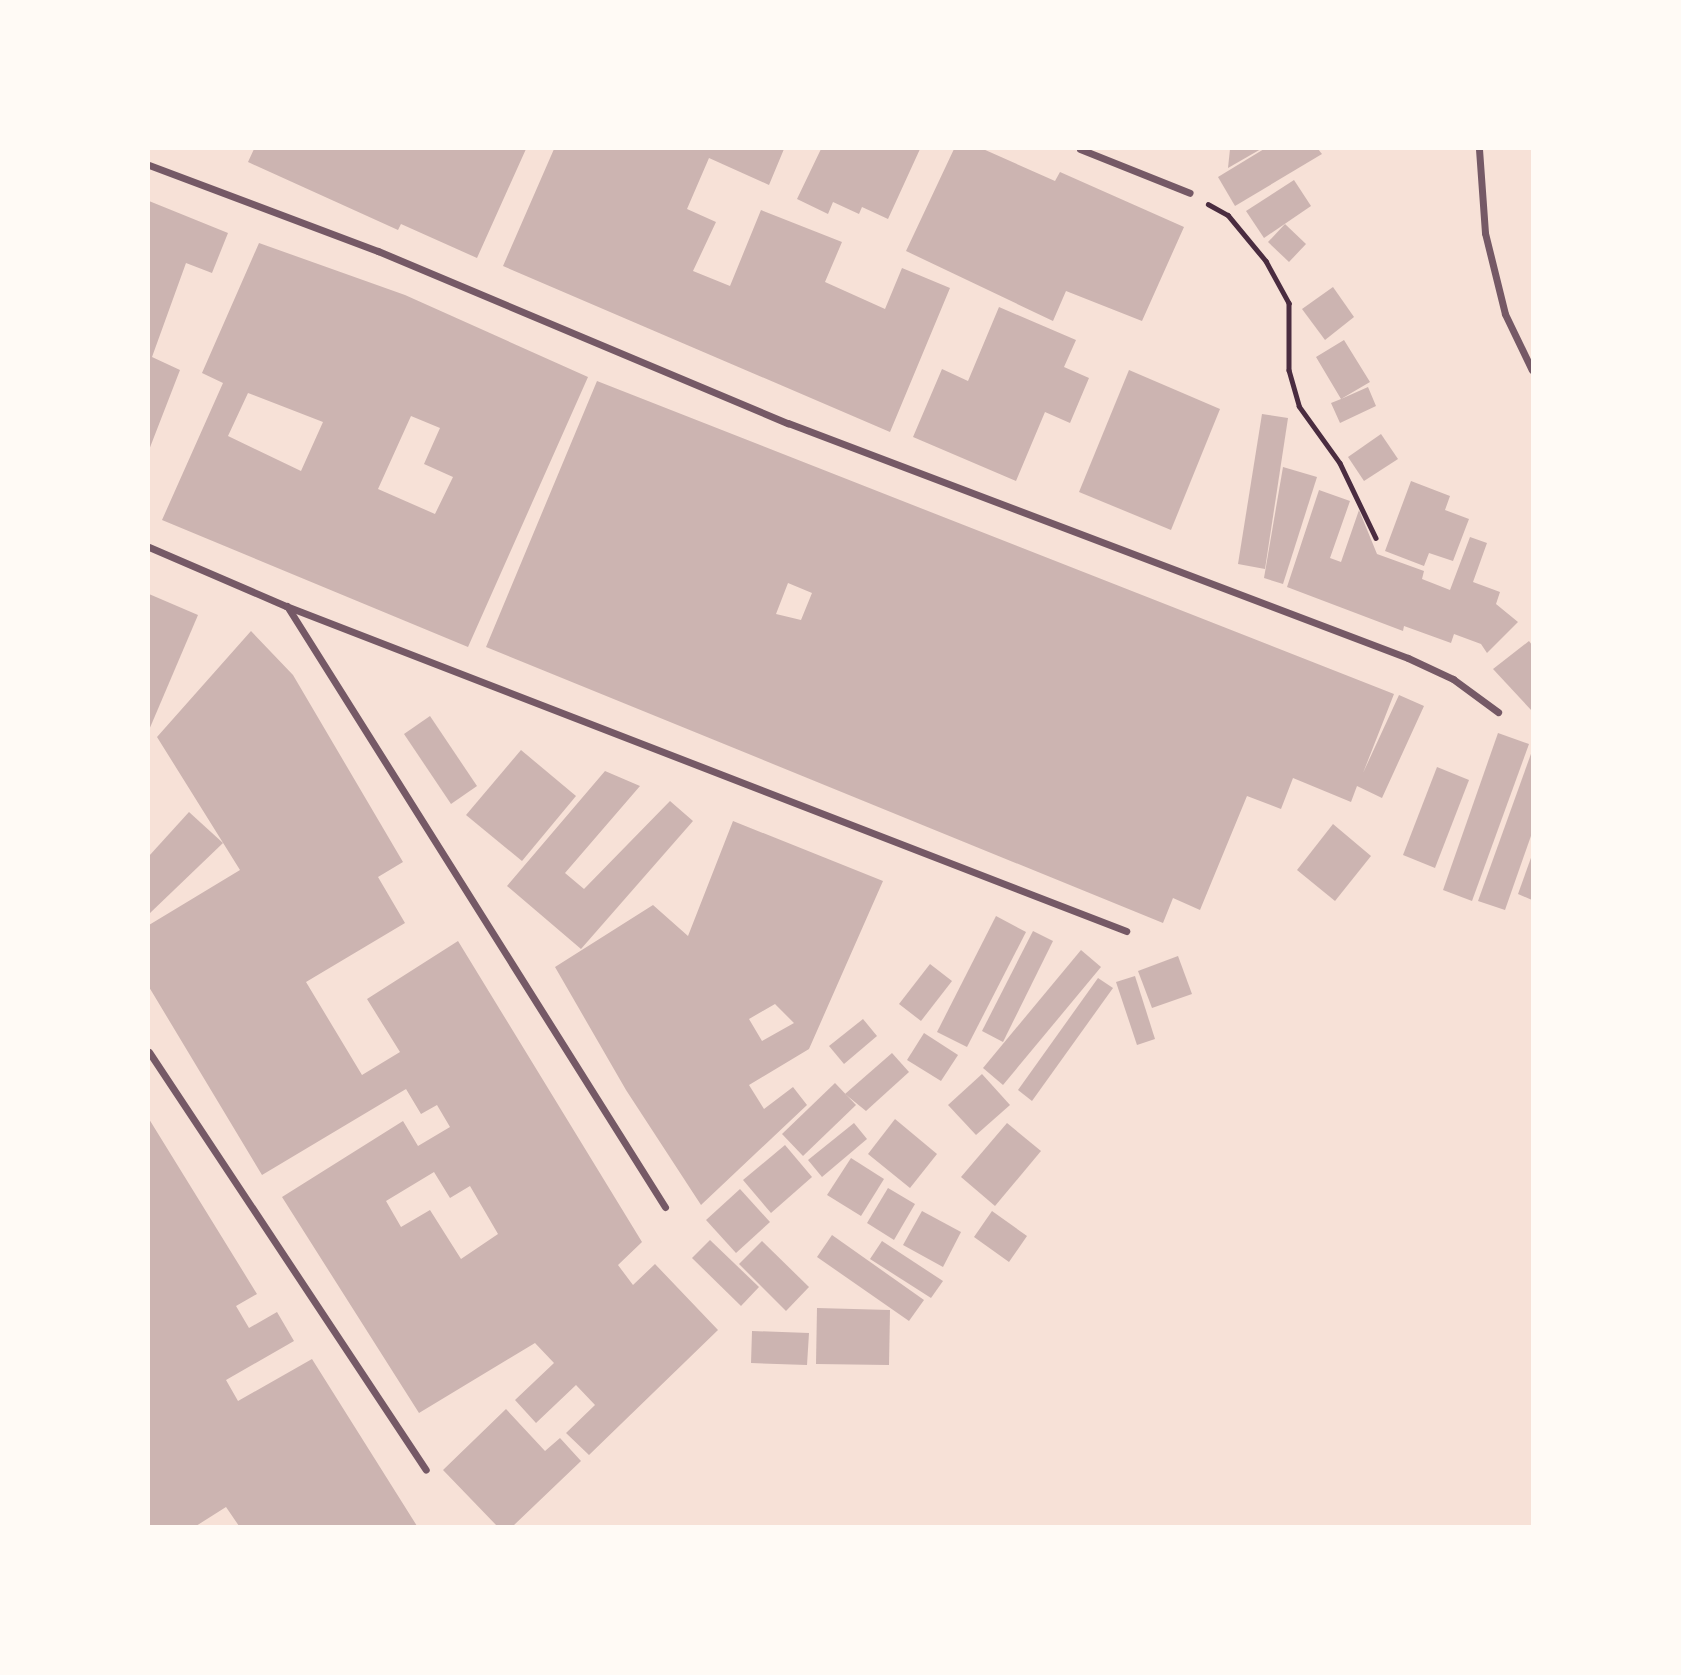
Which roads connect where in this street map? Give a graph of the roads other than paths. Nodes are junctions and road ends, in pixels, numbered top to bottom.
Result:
1 (1080, 149) edge
2 (1479, 149) edge
3 (149, 165) edge
4 (1190, 193) road end
5 (1532, 370) edge
6 (149, 547) edge
7 (286, 606) junction
8 (1498, 712) dead end
9 (1126, 931) dead end
10 (149, 1052) edge
11 (665, 1207) dead end
12 (426, 1470) dead end

1 - 4 street
2 - 5 street
3 - 8 street
6 - 7 street
7 - 9 street
7 - 11 street
10 - 12 street

